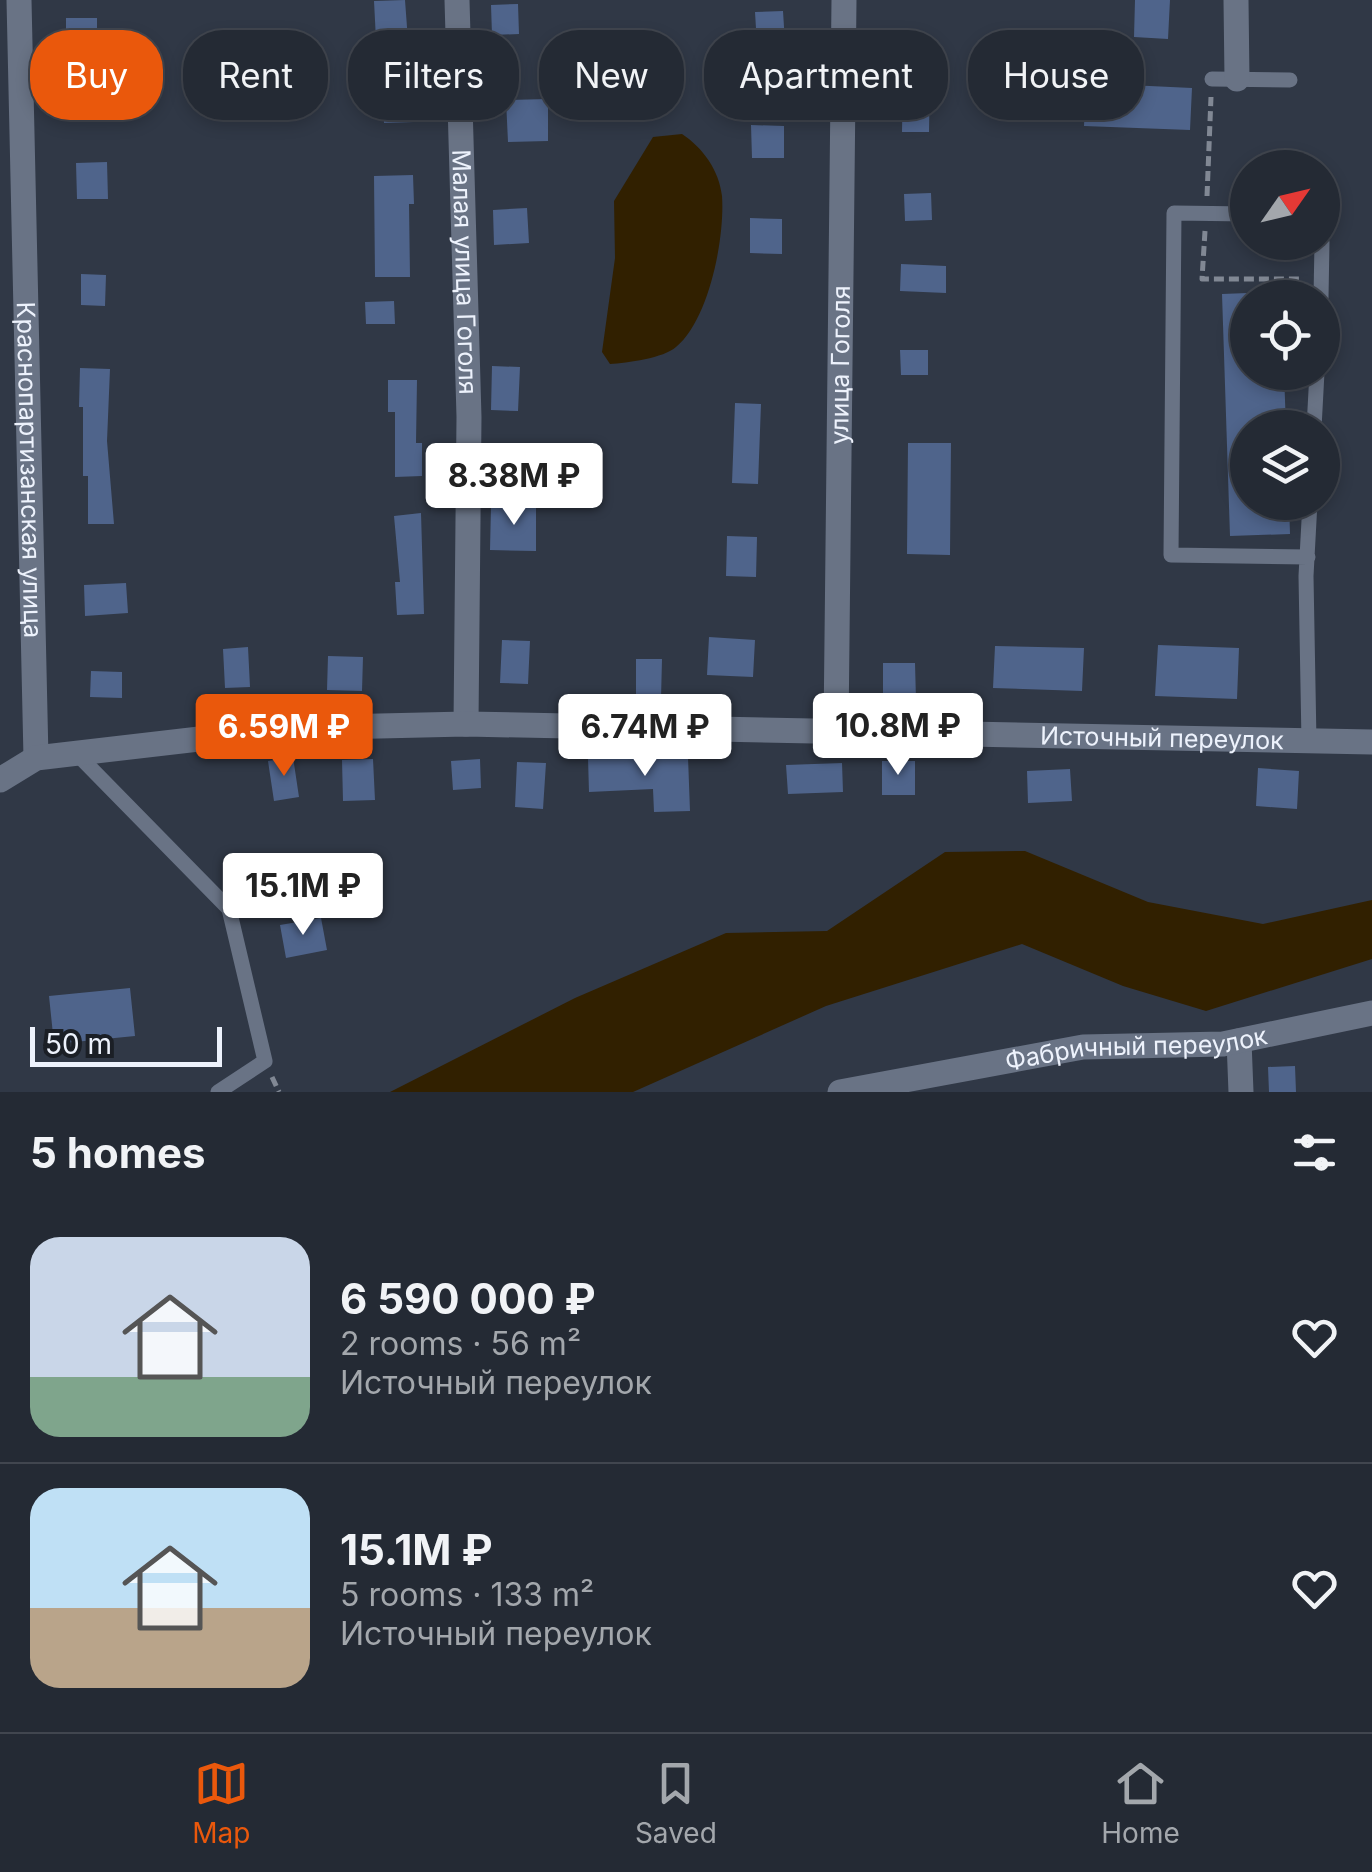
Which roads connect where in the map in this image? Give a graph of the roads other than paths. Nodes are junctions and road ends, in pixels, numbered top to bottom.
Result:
1 (18, 0) edge
2 (456, 0) edge
3 (844, 0) edge
4 (1236, 0) edge
5 (1225, 79) joint
6 (1290, 80) dead end
7 (1230, 214) edge
8 (1309, 520) edge
9 (1308, 557) junction
10 (466, 724) junction
11 (836, 730) junction
12 (1309, 742) junction
13 (1372, 742) edge
14 (75, 752) junction
15 (36, 758) junction
16 (0, 780) edge
17 (1372, 1013) edge
18 (1239, 1041) junction
19 (849, 1091) edge
20 (218, 1092) edge
21 (1241, 1092) edge

1 - 15 street, Краснопартизанская улица
2 - 10 street, Малая улица Гоголя
3 - 11 street, улица Гоголя
4 - 5 street
5 - 6 lane
7 - 9 lane
8 - 9 lane
9 - 12 lane
10 - 11 street, Источный переулок
10 - 14 street, Источный переулок
11 - 12 street, Источный переулок
12 - 13 street, Источный переулок
14 - 15 street, Источный переулок
14 - 20 lane
15 - 16 street, Источный переулок
17 - 18 street, Фабричный переулок
18 - 19 street, Фабричный переулок
18 - 21 street

